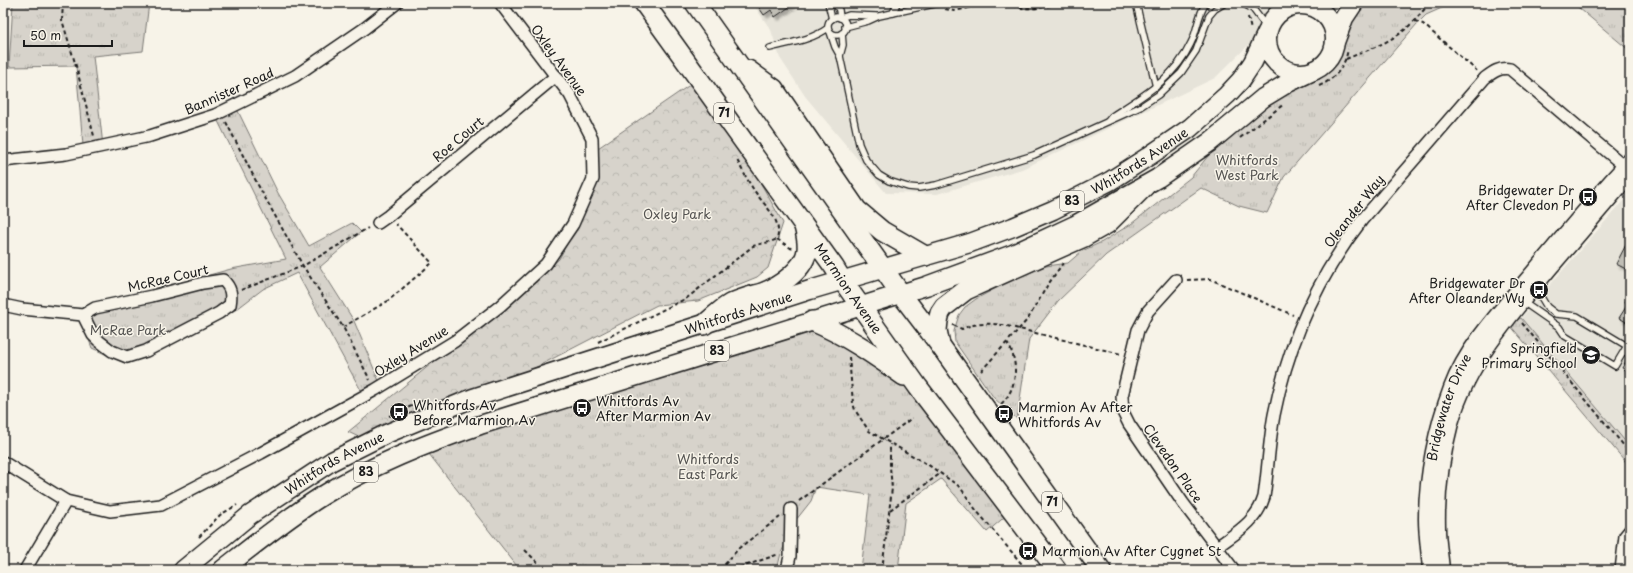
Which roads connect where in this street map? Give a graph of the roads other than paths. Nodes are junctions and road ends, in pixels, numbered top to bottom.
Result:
1 (396, 3) edge
2 (500, 3) edge
3 (644, 3) edge
4 (695, 3) edge
5 (828, 3) edge
6 (835, 3) edge
7 (897, 3) edge
8 (939, 3) edge
9 (1136, 3) edge
10 (1206, 3) edge
11 (1225, 3) edge
12 (1242, 3) edge
13 (1354, 3) edge
14 (1297, 4) edge
15 (839, 10) junction
16 (893, 13) junction
17 (849, 15) junction
18 (879, 16) junction
19 (840, 18) junction
20 (832, 19) junction
21 (845, 27) junction
22 (829, 30) junction
23 (1268, 30) junction
24 (842, 33) junction
25 (1335, 44) junction
26 (770, 48) dead end
27 (840, 56) junction
28 (736, 62) junction
29 (556, 76) junction
30 (1316, 78) junction
31 (1156, 87) junction
32 (1108, 122) junction
33 (3, 161) edge
34 (1628, 168) edge
35 (1145, 186) junction
36 (378, 223) road end
37 (803, 223) junction
38 (925, 256) junction
39 (883, 268) junction
40 (842, 280) junction
41 (1176, 280) road end
42 (1535, 286) junction
43 (901, 294) junction
44 (1522, 302) junction
45 (3, 305) edge
46 (860, 306) junction
47 (83, 315) junction
48 (812, 321) junction
49 (704, 325) junction
50 (940, 344) junction
51 (918, 386) junction
52 (3, 462) edge
53 (66, 501) junction
54 (791, 509) dead end
55 (1630, 530) edge
56 (1217, 546) junction
57 (25, 570) edge
58 (183, 570) edge
59 (222, 570) edge
60 (787, 570) edge
61 (1057, 570) edge
62 (1101, 570) edge
63 (1234, 570) edge
64 (1430, 570) edge
65 (1442, 570) edge
66 (1621, 570) edge

1 - 33 street, Bannister Road
2 - 29 street, Oxley Avenue
3 - 37 highway, Marmion Avenue / 71
4 - 28 highway, 71
5 - 20 lane
6 - 15 lane
7 - 16 lane
8 - 16 lane
9 - 31 lane
10 - 31 lane
11 - 32 lane
12 - 23 lane
13 - 25 main road, 83
14 - 23 main road, 83
14 - 25 main road, 83
15 - 17 lane
15 - 19 lane
16 - 18 lane
17 - 18 lane
17 - 19 lane
18 - 21 lane
19 - 20 lane
19 - 21 lane
20 - 22 lane
21 - 24 lane
22 - 24 lane
22 - 26 lane
22 - 27 lane
23 - 30 main road
23 - 38 main road, Whitfords Avenue / 83
24 - 27 lane
25 - 30 main road, 83
27 - 32 lane
28 - 38 highway
28 - 39 highway, 71
29 - 36 street, Roe Court
29 - 53 street, Oxley Avenue
30 - 35 main road, Whitfords Avenue / 83
31 - 32 lane
34 - 42 street, Bridgewater Drive
34 - 56 street, Oleander Way
34 - 64 street, Bridgewater Drive
35 - 43 main road, Whitfords Avenue / 83
35 - 50 highway
37 - 40 highway, Marmion Avenue / 71
37 - 49 highway
38 - 39 main road, Whitfords Avenue / 83
39 - 40 main road, Whitfords Avenue / 83
39 - 43 highway, 71
40 - 46 highway, Marmion Avenue / 71
40 - 49 main road, Whitfords Avenue / 83
41 - 56 street, Clevedon Place
42 - 44 street, Bridgewater Drive
42 - 44 lane
43 - 46 main road, Whitfords Avenue / 83
43 - 50 highway, 71
44 - 65 street, Bridgewater Drive
45 - 47 street
46 - 48 main road, Whitfords Avenue / 83
46 - 51 highway, Marmion Avenue / 71
47 - 47 street, McRae Court
48 - 51 highway
48 - 59 main road, Whitfords Avenue / 83
49 - 58 main road, Whitfords Avenue / 83
50 - 62 highway, 71
51 - 61 highway, Marmion Avenue / 71
52 - 53 street, Oxley Avenue
53 - 57 street
54 - 60 street
55 - 66 street
56 - 63 street, Clevedon Place

